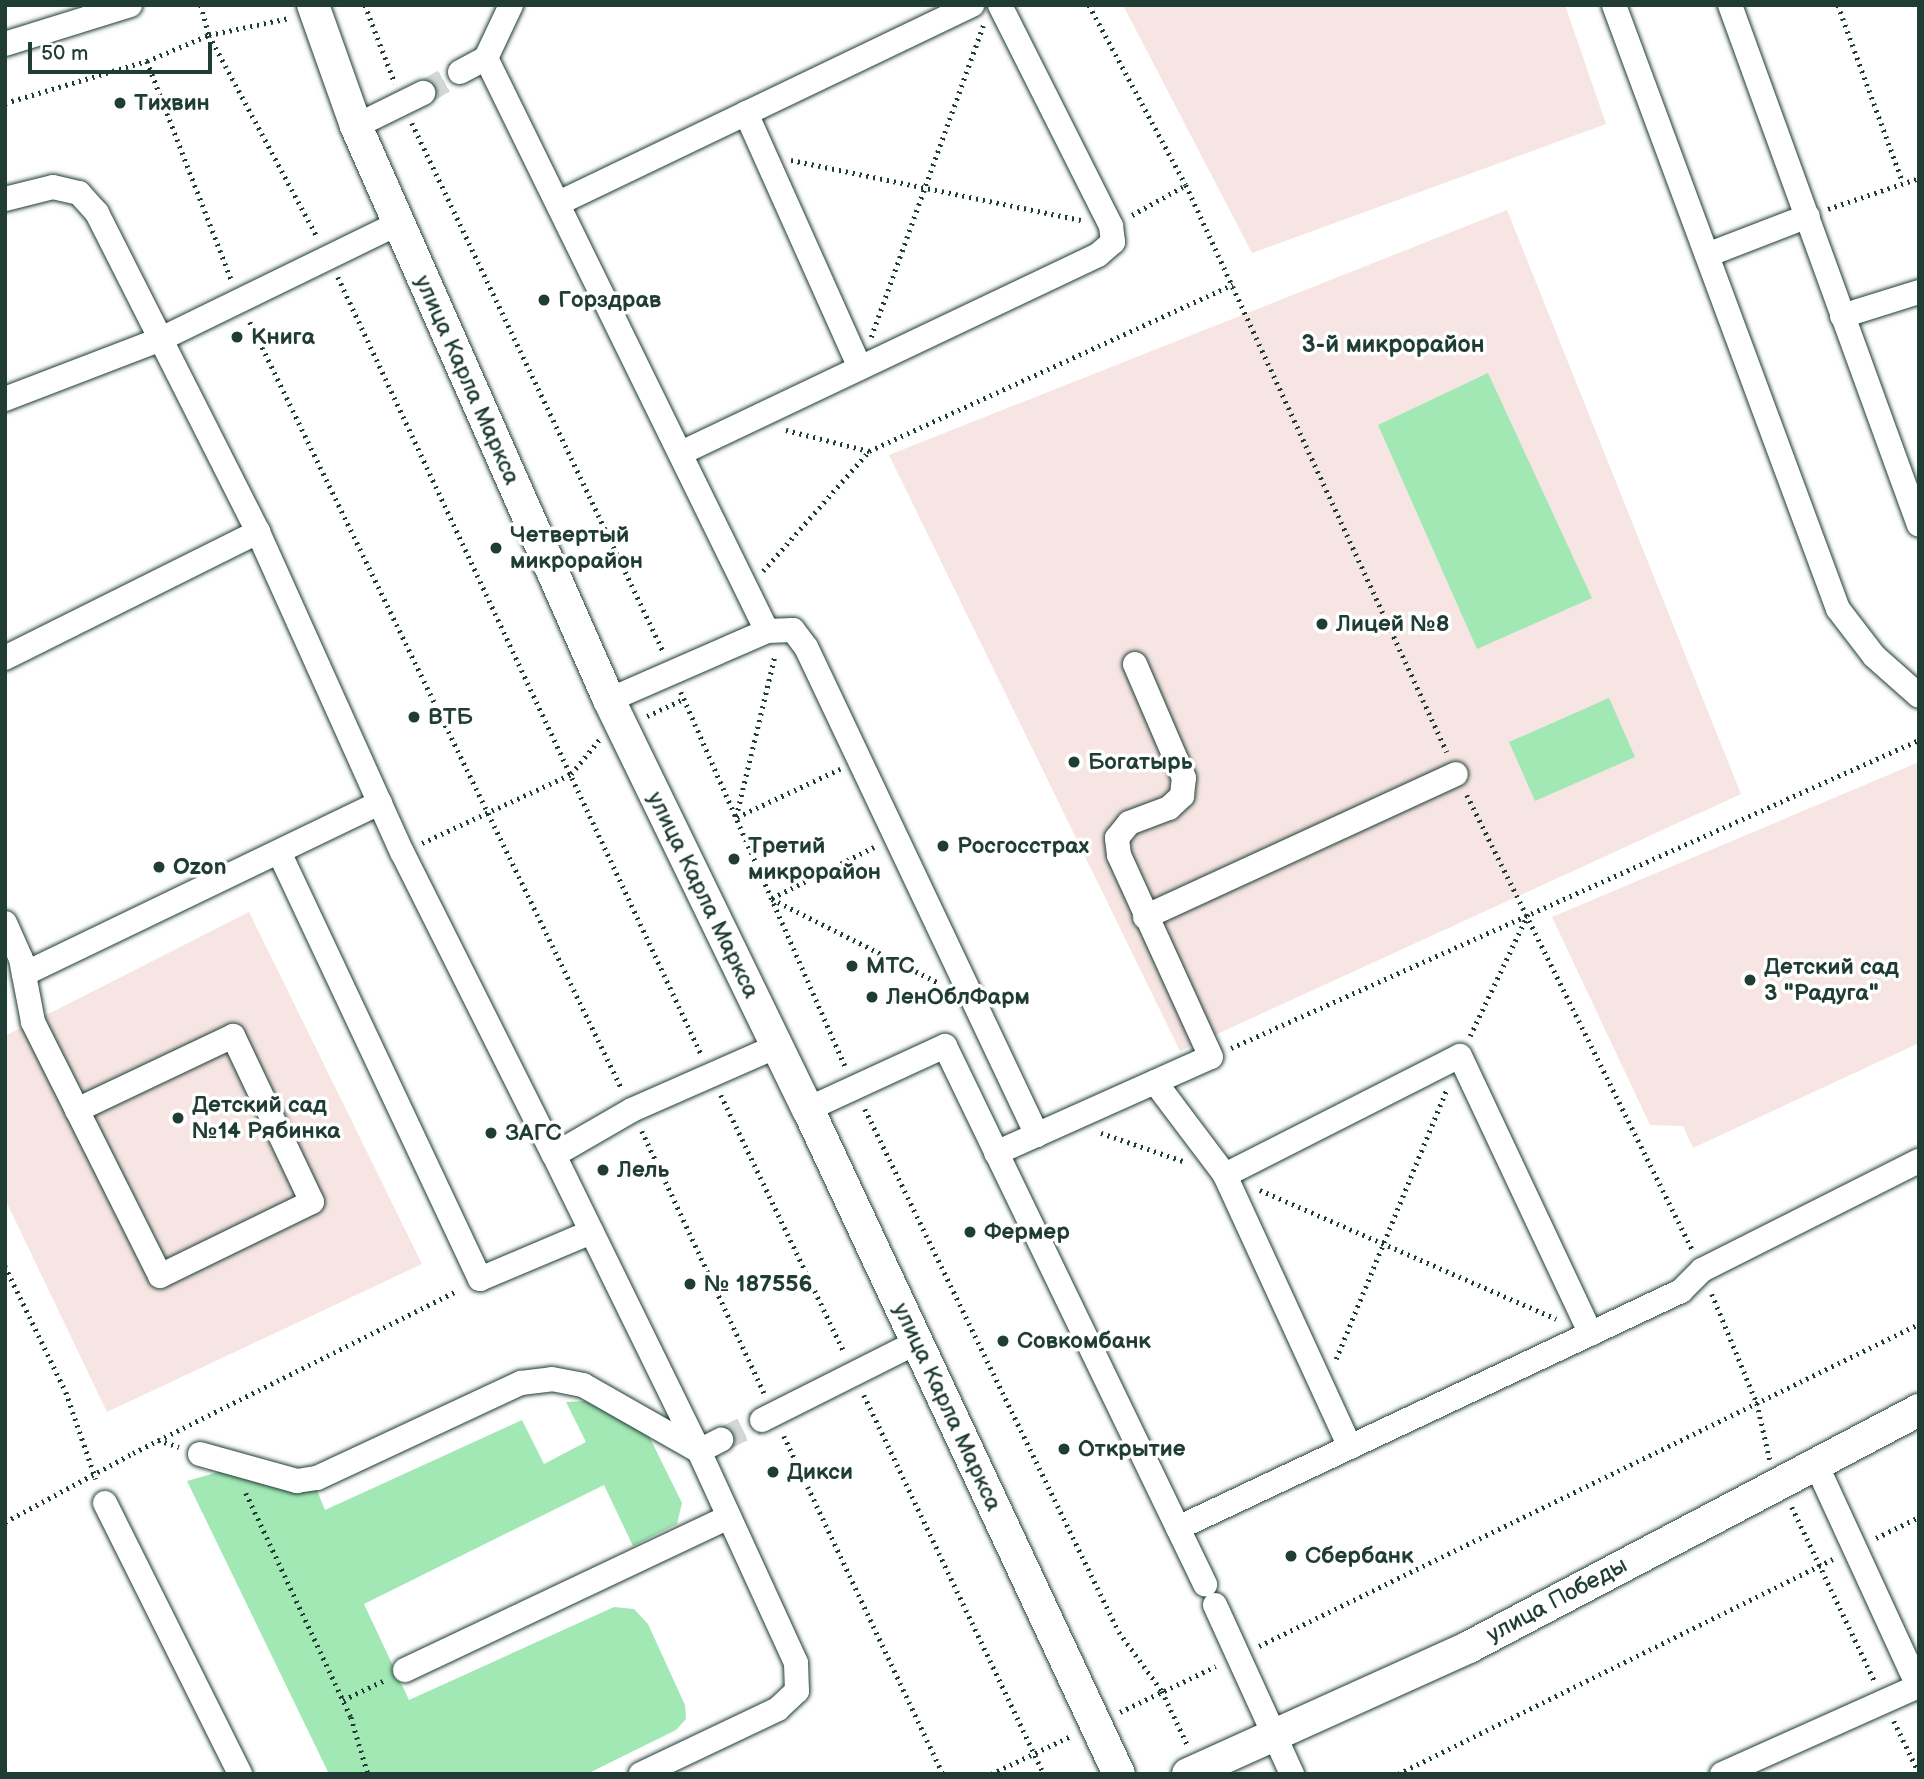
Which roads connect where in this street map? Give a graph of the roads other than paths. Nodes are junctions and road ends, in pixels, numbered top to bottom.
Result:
1 (130, 5) edge
2 (511, 5) edge
3 (1614, 5) edge
4 (1730, 5) edge
5 (314, 9) edge
6 (986, 10) edge
7 (5, 44) edge
8 (486, 58) junction
9 (460, 72) tunnel mouth
10 (413, 98) tunnel mouth
11 (746, 113) junction
12 (356, 127) junction
13 (5, 199) edge
14 (561, 202) junction
15 (1808, 216) junction
16 (397, 224) junction
17 (1707, 255) junction
18 (1919, 292) edge
19 (1842, 316) junction
20 (160, 339) junction
21 (860, 368) junction
22 (5, 399) edge
23 (681, 453) junction
24 (1919, 524) edge
25 (258, 532) junction
26 (774, 631) junction
27 (5, 657) edge
28 (1135, 664) dead end
29 (1919, 696) edge
30 (616, 714) junction
31 (1456, 774) road end
32 (380, 803) junction
33 (279, 852) junction
34 (1145, 917) junction
35 (5, 923) edge
36 (24, 974) junction
37 (777, 1046) junction
38 (1155, 1082) junction
39 (76, 1110) junction
40 (808, 1110) junction
41 (1037, 1135) junction
42 (996, 1153) junction
43 (554, 1155) junction
44 (1919, 1161) edge
45 (1225, 1175) junction
46 (591, 1231) junction
47 (1591, 1334) junction
48 (917, 1342) junction
49 (1919, 1410) edge
50 (768, 1417) tunnel mouth
51 (721, 1440) tunnel mouth
52 (1350, 1447) junction
53 (699, 1451) junction
54 (200, 1454) dead end
55 (1815, 1462) junction
56 (105, 1503) road end
57 (729, 1517) junction
58 (1178, 1528) junction
59 (405, 1670) road end
60 (1918, 1687) edge
61 (1272, 1732) junction
62 (1194, 1771) edge
63 (240, 1774) edge
64 (641, 1774) edge
65 (1119, 1774) edge
66 (1292, 1774) edge
67 (1722, 1774) edge

1 - 7 street
2 - 8 street
3 - 17 street
4 - 15 street
5 - 12 main road, улица Карла Маркса
6 - 11 street
6 - 21 street
8 - 9 street
8 - 14 street
10 - 12 street
11 - 14 street
11 - 21 street
12 - 16 main road, улица Карла Маркса
13 - 20 street
14 - 23 street
15 - 17 street
15 - 19 street
16 - 20 street
16 - 30 main road, улица Карла Маркса
17 - 29 street
18 - 19 street
19 - 24 street
20 - 22 street
20 - 25 street
21 - 23 street
23 - 26 street
25 - 27 street
25 - 32 street
26 - 30 street
26 - 41 street
28 - 34 street
30 - 37 main road, улица Карла Маркса
31 - 34 street
32 - 33 street
32 - 43 street
33 - 36 street
33 - 46 street
34 - 38 street
35 - 36 street
36 - 39 street
37 - 40 main road, улица Карла Маркса
37 - 43 street
38 - 41 street
38 - 45 street
39 - 39 street
40 - 42 street
40 - 48 main road, улица Карла Маркса
41 - 42 street
42 - 58 street
43 - 46 street
44 - 47 street
45 - 47 street
45 - 52 street
46 - 53 street
47 - 52 street
48 - 50 street
48 - 65 main road, улица Карла Маркса
49 - 55 main road, улица Победы
51 - 53 street
52 - 58 street
53 - 54 street
53 - 57 street
55 - 60 street
55 - 61 main road, улица Победы
56 - 63 street
57 - 59 street
57 - 64 street
58 - 61 street
60 - 67 street
61 - 62 main road, улица Победы
61 - 66 street

